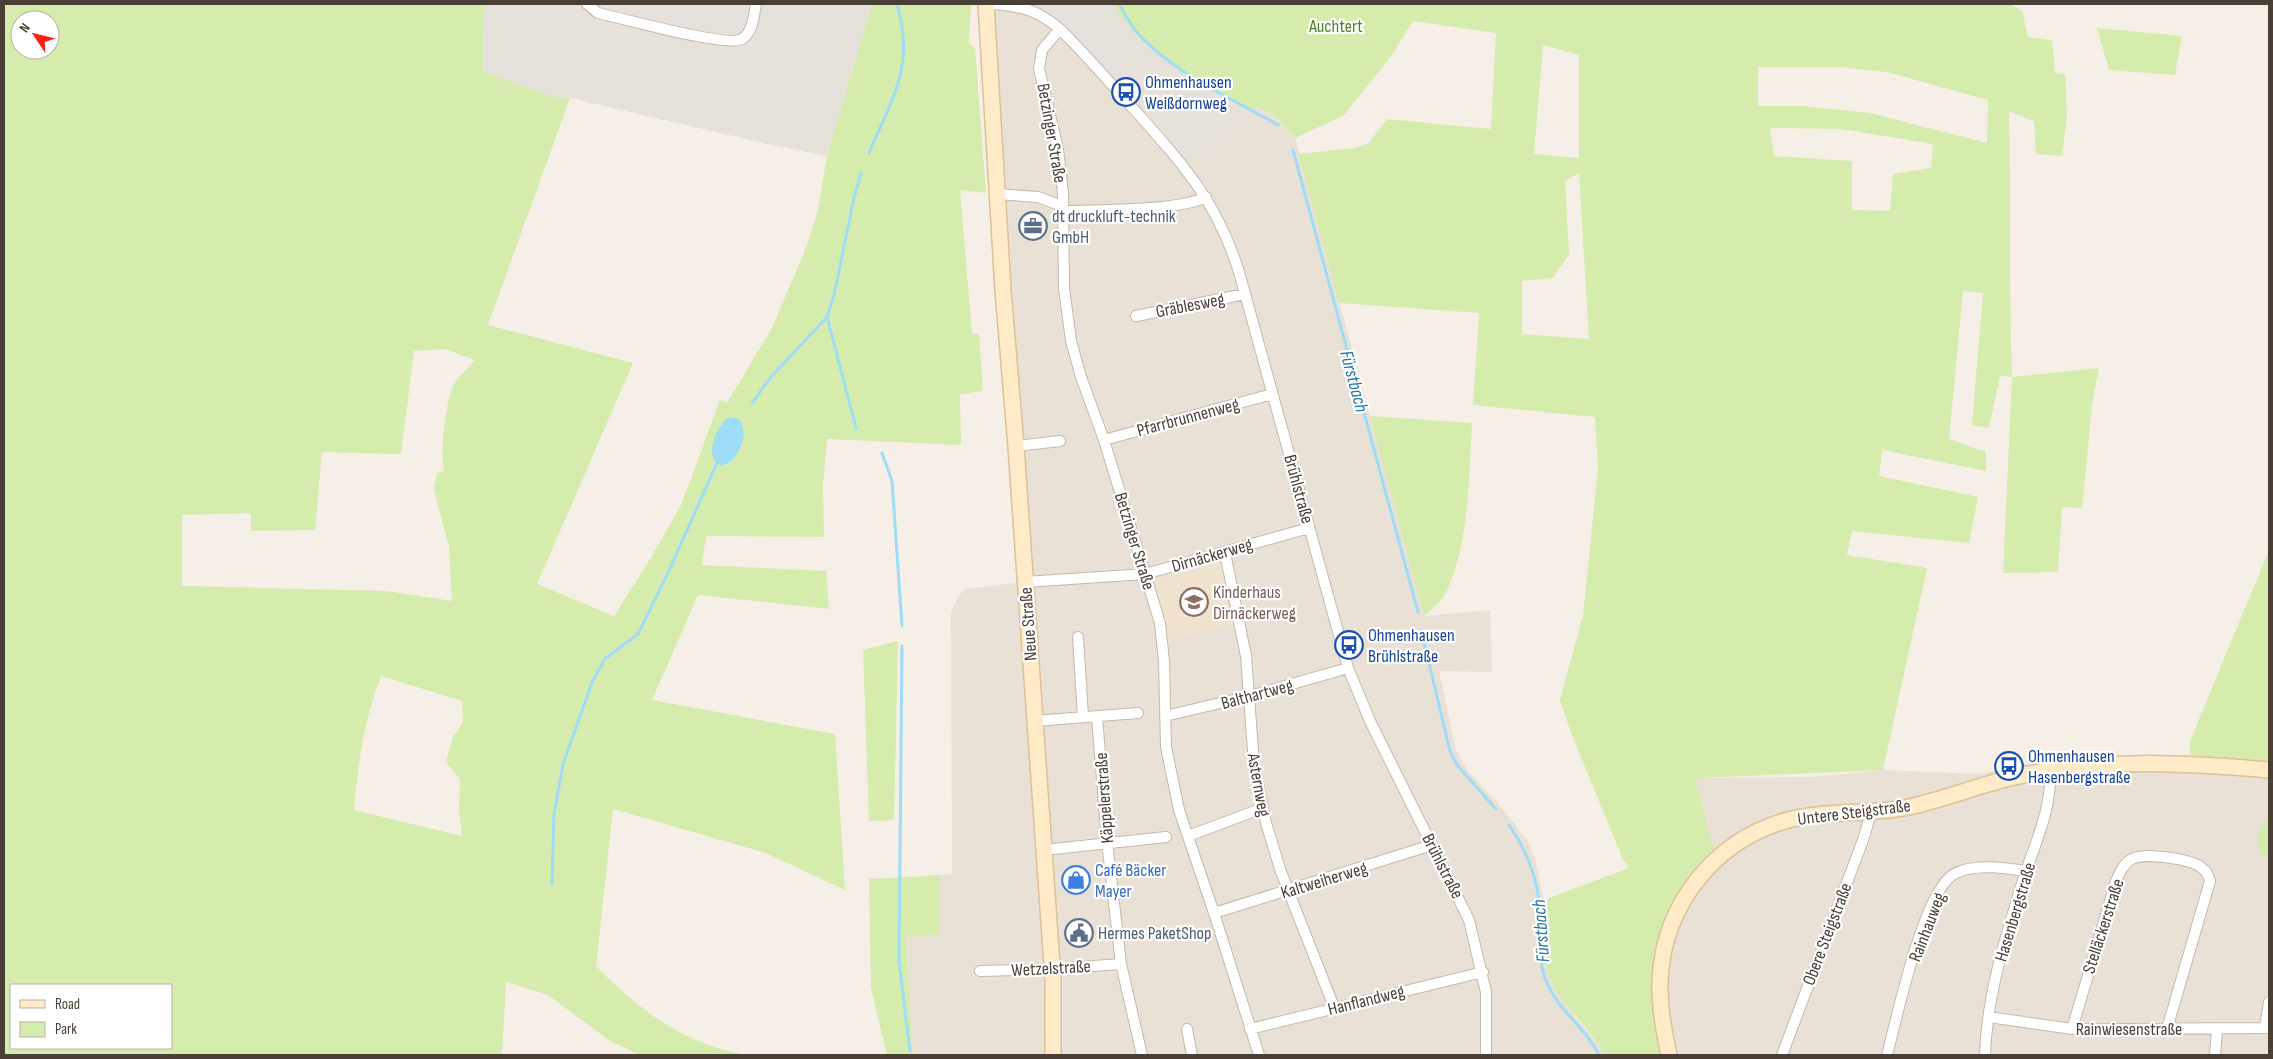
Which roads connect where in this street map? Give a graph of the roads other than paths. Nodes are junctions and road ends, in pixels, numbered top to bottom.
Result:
1 (587, 4) edge
2 (756, 4) edge
3 (986, 4) edge
4 (995, 4) edge
5 (1060, 30) junction
6 (997, 194) junction
7 (1206, 197) junction
8 (1062, 209) junction
9 (1245, 294) junction
10 (1136, 316) dead end
11 (1272, 394) junction
12 (1104, 440) junction
13 (1060, 442) dead end
14 (1016, 446) junction
15 (1309, 528) junction
16 (1225, 552) junction
17 (1145, 574) junction
18 (1024, 582) junction
19 (1078, 638) dead end
20 (1348, 668) junction
21 (1250, 696) junction
22 (1138, 713) dead end
23 (1165, 716) junction
24 (1098, 717) junction
25 (1083, 718) junction
26 (1034, 720) junction
27 (2050, 770) junction
28 (2269, 770) edge
29 (1263, 808) junction
30 (1871, 812) junction
31 (1188, 836) junction
32 (1166, 837) dead end
33 (1107, 842) junction
34 (1432, 845) junction
35 (1044, 850) junction
36 (2026, 871) junction
37 (1288, 891) junction
38 (1214, 912) junction
39 (1121, 964) junction
40 (1052, 969) junction
41 (980, 971) dead end
42 (1483, 972) junction
43 (2269, 1002) edge
44 (1334, 1007) junction
45 (1989, 1016) junction
46 (2267, 1028) edge
47 (1187, 1029) dead end
48 (1250, 1029) junction
49 (2072, 1029) junction
50 (2217, 1029) junction
51 (2168, 1030) junction
52 (1053, 1055) edge
53 (1142, 1055) edge
54 (1192, 1055) edge
55 (1259, 1055) edge
56 (1486, 1055) edge
57 (1669, 1055) edge
58 (1782, 1055) edge
59 (1887, 1055) edge
60 (1985, 1055) edge
61 (2215, 1055) edge

1 - 2 street
3 - 6 main road, Neue Straße
4 - 5 street, Brühlstraße
5 - 7 street, Brühlstraße
5 - 8 street, Betzinger Straße
6 - 8 street
6 - 14 main road, Neue Straße
7 - 8 street
7 - 9 street, Brühlstraße
8 - 12 street, Betzinger Straße
9 - 10 street, Gräblesweg
9 - 11 street, Brühlstraße
11 - 12 street, Pfarrbrunnenweg
11 - 15 street, Brühlstraße
12 - 17 street, Betzinger Straße
13 - 14 street
14 - 18 main road, Neue Straße
15 - 16 street, Dirnäckerweg
15 - 20 street, Brühlstraße
16 - 17 street, Dirnäckerweg
16 - 21 street, Asternweg
17 - 18 street, Dirnäckerweg
17 - 23 street, Betzinger Straße
18 - 26 main road, Neue Straße
19 - 25 street
20 - 21 street, Balthartweg
20 - 34 street, Brühlstraße
21 - 23 street, Balthartweg
21 - 29 street, Asternweg
22 - 24 street
23 - 31 street, Betzinger Straße
24 - 25 street
24 - 33 street, Käppelerstraße
25 - 26 street
26 - 35 main road, Neue Straße
27 - 28 main road, Untere Steigstraße
27 - 30 main road, Untere Steigstraße
27 - 36 street, Hasenbergstraße
29 - 31 street
29 - 37 street, Asternweg
30 - 57 main road, Untere Steigstraße
30 - 58 street, Obere Steigstraße
31 - 38 street, Betzinger Straße
32 - 33 street
33 - 35 street
33 - 39 street, Käppelerstraße
34 - 37 street, Kaltweiherweg
34 - 42 street, Brühlstraße
35 - 40 main road, Neue Straße
36 - 45 street, Hasenbergstraße
36 - 59 street, Rainhauweg
37 - 38 street, Kaltweiherweg
37 - 44 street, Asternweg
38 - 48 street, Betzinger Straße
39 - 40 street, Wetzelstraße
39 - 53 street, Käppelerstraße
40 - 41 street, Wetzelstraße
40 - 52 main road, Neue Straße
42 - 44 street, Hanflandweg
42 - 56 street, Brühlstraße
43 - 46 street
44 - 48 street, Hanflandweg
45 - 49 street, Rainwiesenstraße
45 - 60 street, Hasenbergstraße
46 - 50 street, Rainwiesenstraße
47 - 54 street
48 - 55 street, Betzinger Straße
49 - 51 street, Rainwiesenstraße
49 - 51 street, Stelläckerstraße
50 - 51 street, Rainwiesenstraße
50 - 61 street

